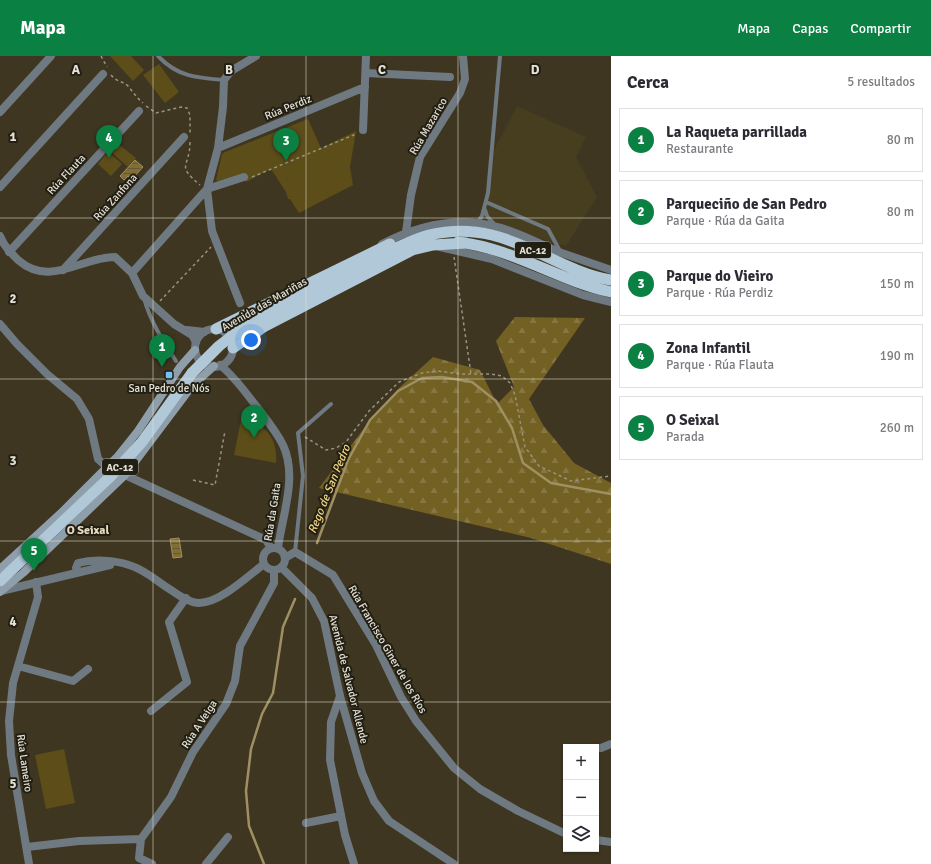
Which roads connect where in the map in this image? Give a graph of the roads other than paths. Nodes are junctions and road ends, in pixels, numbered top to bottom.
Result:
1 (51, 56) edge
2 (158, 56) edge
3 (256, 56) edge
4 (366, 56) edge
5 (463, 56) edge
6 (500, 56) edge
7 (366, 73) junction
8 (103, 74) dead end
9 (450, 77) dead end
10 (224, 80) junction
11 (366, 87) junction
12 (139, 111) dead end
13 (0, 112) edge
14 (362, 130) road end
15 (184, 137) dead end
16 (218, 148) junction
17 (244, 177) road end
18 (0, 187) edge
19 (207, 189) junction
20 (486, 202) junction
21 (485, 207) junction
22 (477, 223) junction
23 (497, 227) junction
24 (452, 231) junction
25 (406, 232) junction
26 (1, 243) edge
27 (466, 243) junction
28 (433, 245) junction
29 (397, 249) junction
30 (9, 252) junction
31 (371, 252) junction
32 (561, 252) junction
33 (611, 270) edge
34 (62, 271) junction
35 (132, 273) junction
36 (611, 280) edge
37 (611, 292) edge
38 (143, 296) junction
39 (611, 302) edge
40 (240, 303) dead end
41 (161, 314) junction
42 (154, 322) junction
43 (0, 324) edge
44 (184, 329) junction
45 (216, 329) junction
46 (204, 332) junction
47 (196, 346) junction
48 (231, 353) junction
49 (176, 361) dead end
50 (217, 366) junction
51 (233, 376) junction
52 (331, 404) dead end
53 (107, 467) junction
54 (125, 475) junction
55 (274, 548) junction
56 (295, 552) junction
57 (285, 558) junction
58 (264, 564) junction
59 (0, 569) edge
60 (278, 569) junction
61 (36, 582) junction
62 (0, 588) edge
63 (186, 598) junction
64 (18, 666) junction
65 (88, 669) dead end
66 (340, 696) junction
67 (150, 711) dead end
68 (611, 744) edge
69 (602, 748) dead end
70 (341, 816) junction
71 (306, 823) dead end
72 (563, 833) edge
73 (228, 837) dead end
74 (141, 839) junction
75 (599, 840) edge
76 (611, 842) edge
77 (27, 848) junction
78 (29, 864) edge
79 (152, 864) edge
80 (206, 864) edge
81 (354, 864) edge
82 (454, 864) edge

1 - 13 street
2 - 10 lane
3 - 10 street
4 - 7 street
5 - 25 street, Rúa Mazarico
6 - 20 lane
7 - 9 street
7 - 11 street
8 - 18 street
10 - 16 street
11 - 14 street
11 - 16 street, Rúa Perdiz
12 - 30 street, Rúa Flauta
15 - 34 street, Rúa Zanfona
16 - 19 street
17 - 19 street
19 - 35 street
19 - 40 street
20 - 21 lane
20 - 32 lane
21 - 22 lane
21 - 23 lane
22 - 23 street
22 - 25 street
23 - 32 street
24 - 29 highway, Avenida das Mariñas / AC-12
24 - 31 highway
24 - 36 highway, Avenida das Mariñas / AC-12
25 - 31 street
26 - 30 street
27 - 28 highway
27 - 29 highway, Avenida das Mariñas / AC-12
27 - 37 highway, Avenida das Mariñas / AC-12
28 - 39 street
28 - 48 highway
29 - 62 highway, Avenida das Mariñas / AC-12, bridge
30 - 34 street
31 - 45 highway
32 - 33 street
34 - 35 street
35 - 38 street
38 - 41 street
38 - 42 lane
41 - 42 lane
41 - 44 street
42 - 49 lane
43 - 53 street
44 - 46 street
44 - 47 street
45 - 46 street
45 - 48 street
46 - 47 street
47 - 50 street
47 - 53 main road
48 - 50 street
48 - 51 street, Rúa da Gaita
50 - 51 street, Rúa da Gaita
50 - 54 main road
51 - 55 street, Rúa da Gaita
52 - 56 lane
53 - 59 main road
54 - 55 street
54 - 62 main road
55 - 57 street
55 - 58 street
56 - 57 street
56 - 72 street, Rúa Francisco Giner de los Ríos
57 - 60 street
58 - 60 street
58 - 63 street
60 - 66 street, Avenida de Salvador Allende
60 - 74 street, Rúa A Veiga
61 - 62 street
61 - 63 street
61 - 64 street, Rúa Lameiro
63 - 67 street
64 - 65 street
64 - 77 street, Rúa Lameiro
66 - 70 street
66 - 82 street, Avenida de Salvador Allende
68 - 69 street
70 - 71 street
70 - 81 street
73 - 80 street
74 - 77 street
74 - 79 street
75 - 76 street
77 - 78 street, Rúa Lameiro

